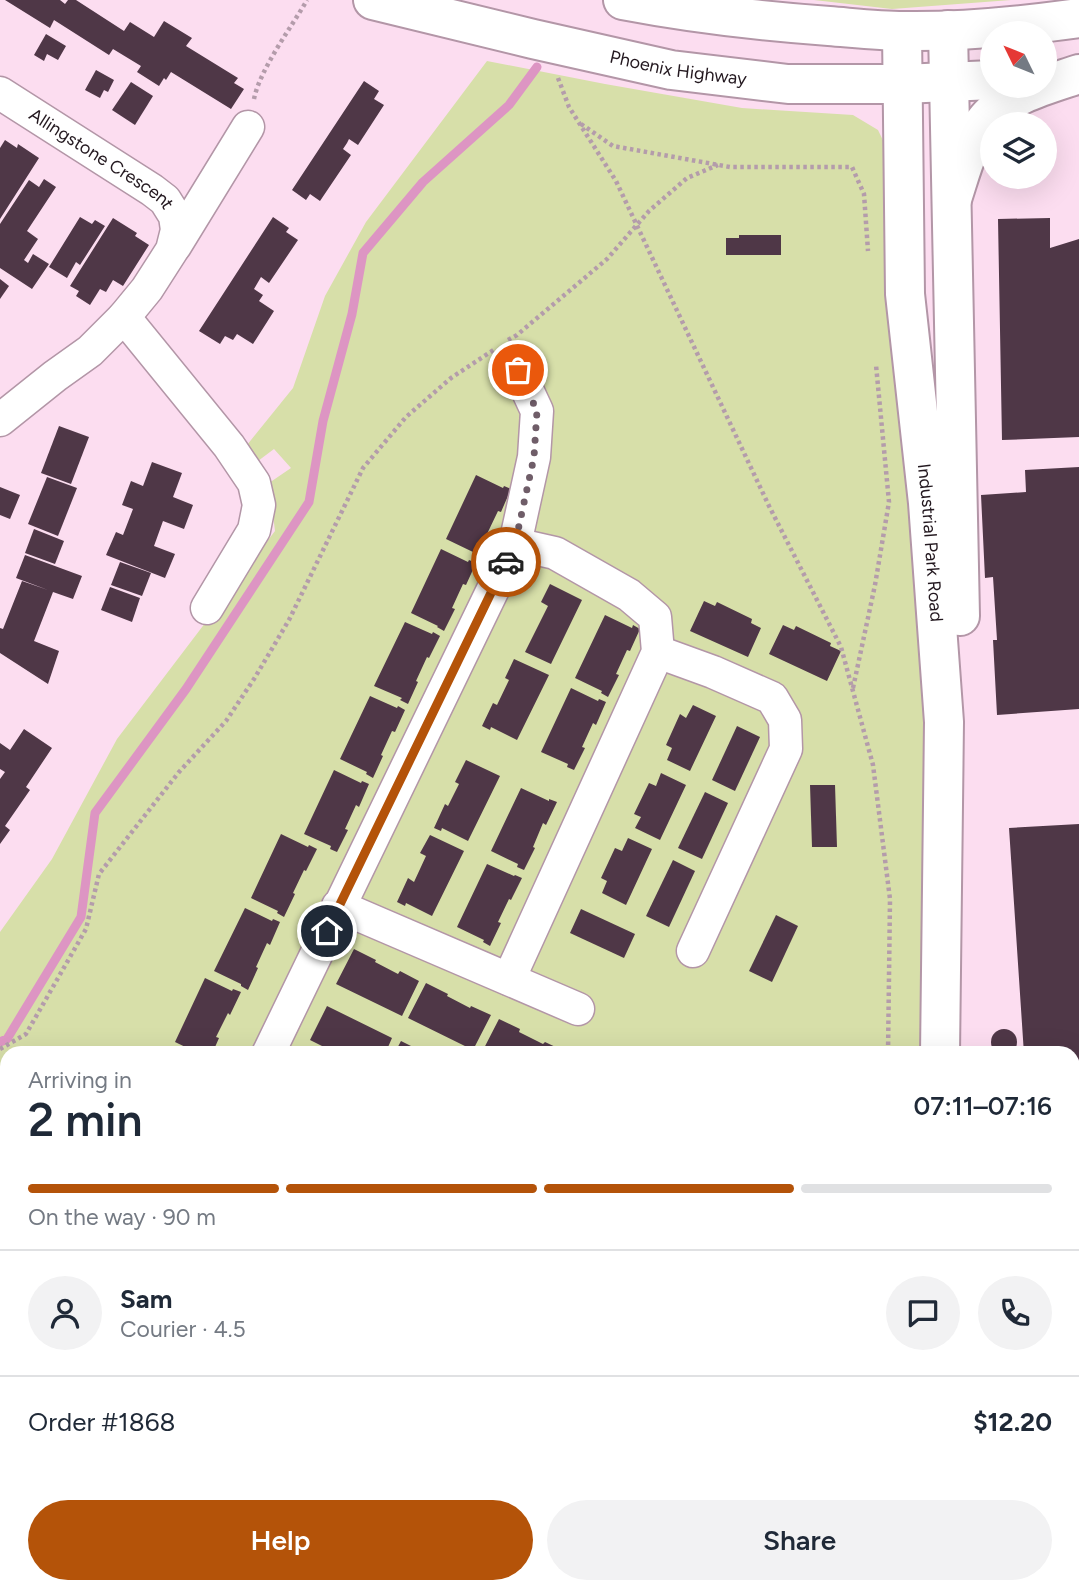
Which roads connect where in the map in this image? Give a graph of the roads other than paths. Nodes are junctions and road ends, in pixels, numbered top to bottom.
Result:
1 (373, 0) edge
2 (623, 0) edge
3 (1079, 18) edge
4 (948, 30) junction
5 (902, 31) junction
6 (1079, 73) edge
7 (1057, 75) edge
8 (980, 81) edge
9 (948, 83) junction
10 (903, 84) junction
11 (0, 93) edge
12 (248, 127) road end
13 (952, 199) junction
14 (172, 250) junction
15 (124, 317) junction
16 (512, 356) road end
17 (0, 420) edge
18 (515, 544) junction
19 (207, 608) dead end
20 (658, 652) junction
21 (338, 906) junction
22 (693, 951) dead end
23 (509, 979) junction
24 (578, 1009) dead end
25 (272, 1046) edge
26 (940, 1046) edge
27 (962, 1046) edge

1 - 10 street, Phoenix Highway
2 - 5 street
3 - 4 street
4 - 5 street
4 - 9 street, Industrial Park Road
5 - 10 street, Industrial Park Road
6 - 7 street
6 - 13 street
8 - 9 street, Phoenix Highway
9 - 10 street, Phoenix Highway
9 - 13 street, Industrial Park Road
10 - 26 street, Industrial Park Road
11 - 14 street, Allingstone Crescent
12 - 14 street
13 - 27 street, Industrial Park Road
14 - 15 street, Allingstone Crescent
15 - 17 street, Allingstone Crescent
15 - 19 street
16 - 18 street
18 - 20 street
18 - 21 street
20 - 22 street
20 - 23 street
21 - 23 street
21 - 25 street
23 - 24 street

